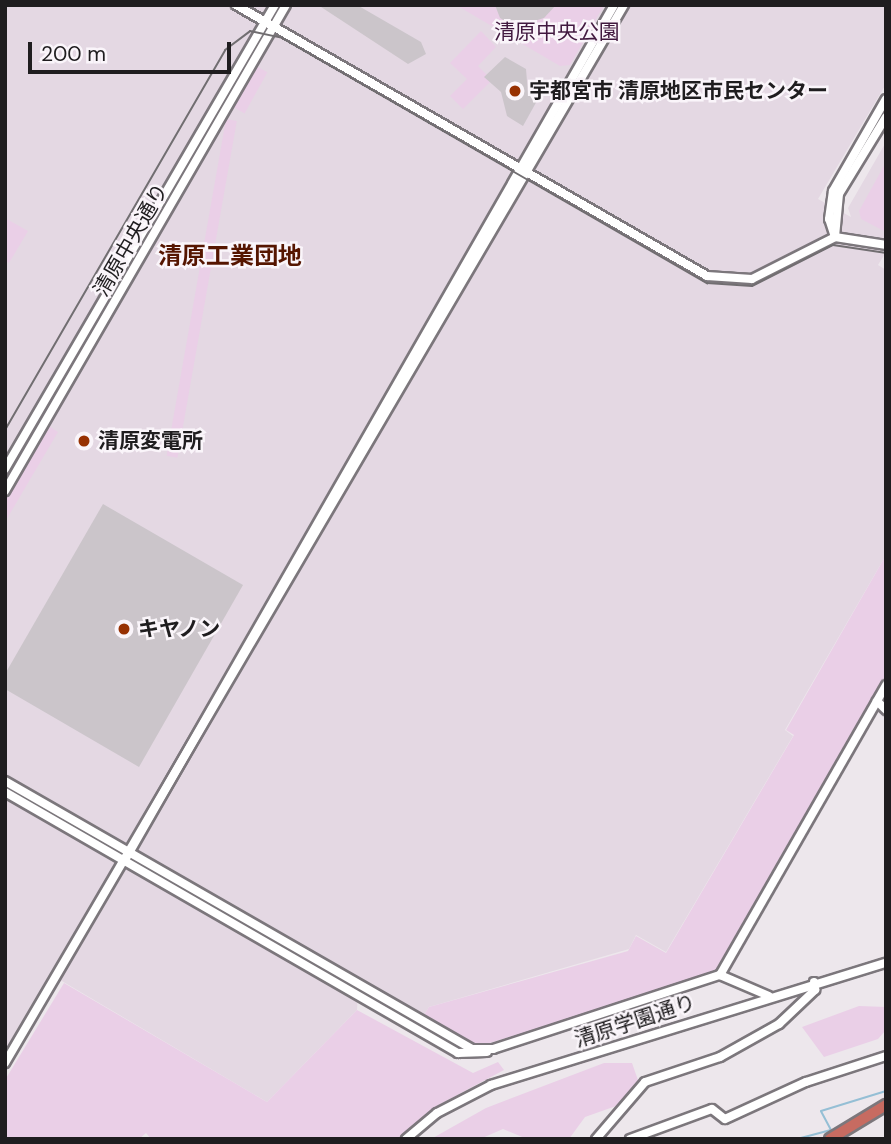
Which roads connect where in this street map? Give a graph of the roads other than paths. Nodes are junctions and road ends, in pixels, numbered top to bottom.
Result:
1 (236, 5) edge
2 (275, 5) edge
3 (286, 5) edge
4 (614, 5) edge
5 (624, 5) edge
6 (269, 24) junction
7 (886, 99) edge
8 (886, 117) edge
9 (518, 169) junction
10 (527, 174) junction
11 (835, 237) junction
12 (886, 245) edge
13 (5, 469) edge
14 (5, 492) edge
15 (886, 685) edge
16 (877, 701) junction
17 (886, 710) edge
18 (5, 781) edge
19 (5, 792) edge
20 (127, 855) junction
21 (886, 963) edge
22 (720, 975) junction
23 (814, 982) junction
24 (769, 996) junction
25 (886, 1056) edge
26 (5, 1063) edge
27 (886, 1105) edge
28 (407, 1139) edge
29 (596, 1139) edge
30 (630, 1139) edge
31 (830, 1139) edge

1 - 6 street
2 - 6 street, 清原中央通り
3 - 6 street, 清原中央通り
4 - 9 street
5 - 10 street
6 - 9 street
6 - 13 street, 清原中央通り
6 - 14 street, 清原中央通り
7 - 11 street
8 - 11 street
9 - 10 street
9 - 20 street
10 - 11 street
10 - 20 street
11 - 12 street
15 - 16 street
16 - 17 street
16 - 22 street
18 - 20 street
19 - 20 street
20 - 22 street
20 - 26 street
21 - 23 street, 清原学園通り
22 - 24 street
23 - 24 street, 清原学園通り
23 - 29 street
24 - 28 street, 清原学園通り
25 - 30 street
27 - 31 highway

